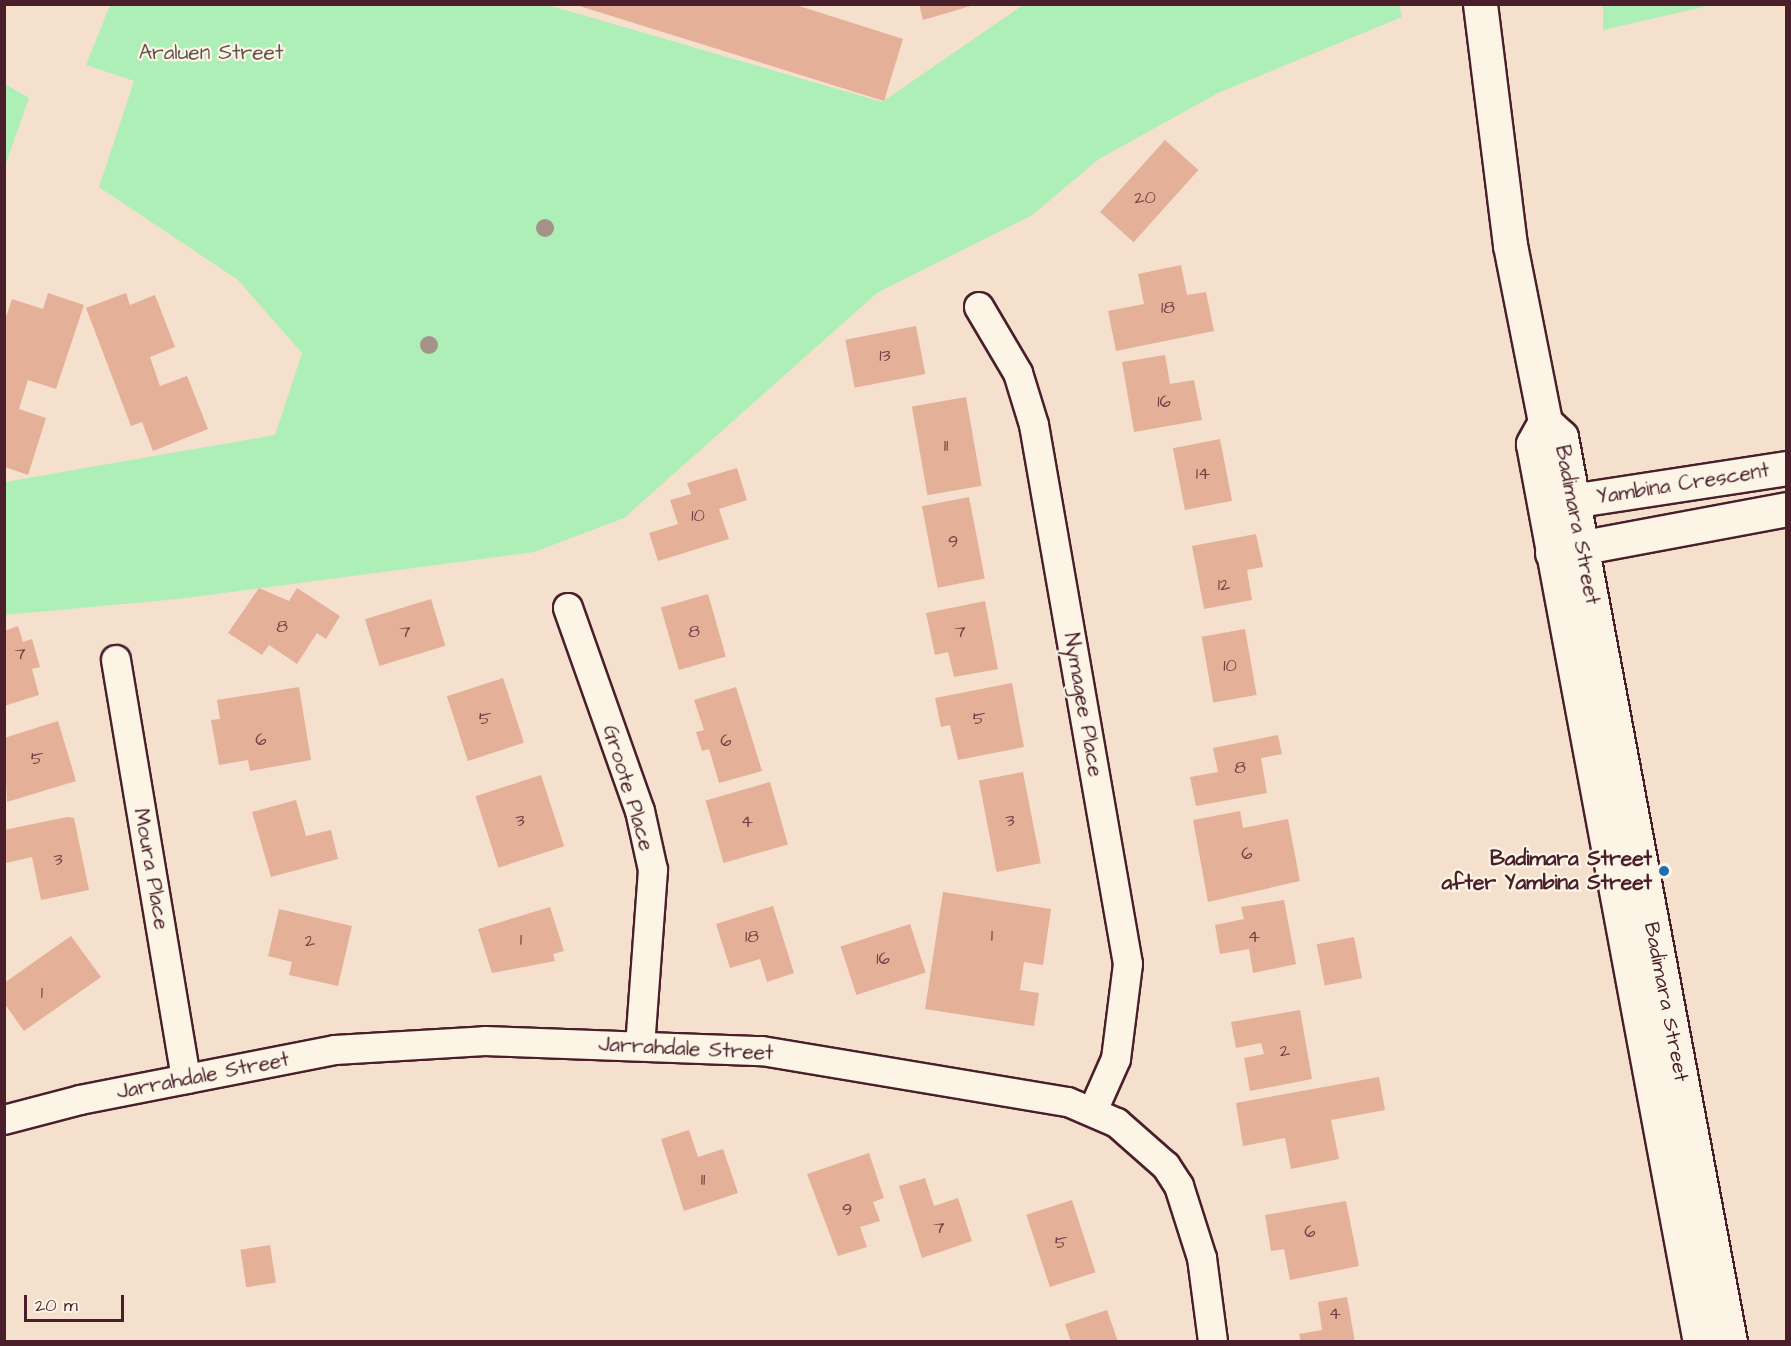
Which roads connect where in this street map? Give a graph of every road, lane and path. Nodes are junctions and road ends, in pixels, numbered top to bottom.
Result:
1 (1480, 4) edge
2 (979, 307) dead end
3 (1786, 468) edge
4 (1558, 503) junction
5 (1786, 509) edge
6 (1567, 550) junction
7 (568, 608) dead end
8 (116, 660) dead end
9 (640, 1046) junction
10 (186, 1078) junction
11 (1093, 1111) junction
12 (4, 1120) edge
13 (1213, 1341) edge
14 (1700, 1341) edge
15 (1730, 1341) edge

1 - 4 main road, Badimara Street
2 - 11 street, Nymagee Place
3 - 4 main road, Yambina Crescent
4 - 6 main road, Badimara Street
5 - 6 main road, Yambina Crescent
6 - 14 main road, Badimara Street
6 - 15 main road, Badimara Street
7 - 9 street, Groote Place
8 - 10 street, Moura Place
9 - 10 street, Jarrahdale Street
9 - 11 street, Jarrahdale Street
10 - 12 street, Jarrahdale Street
11 - 13 street, Jarrahdale Street

